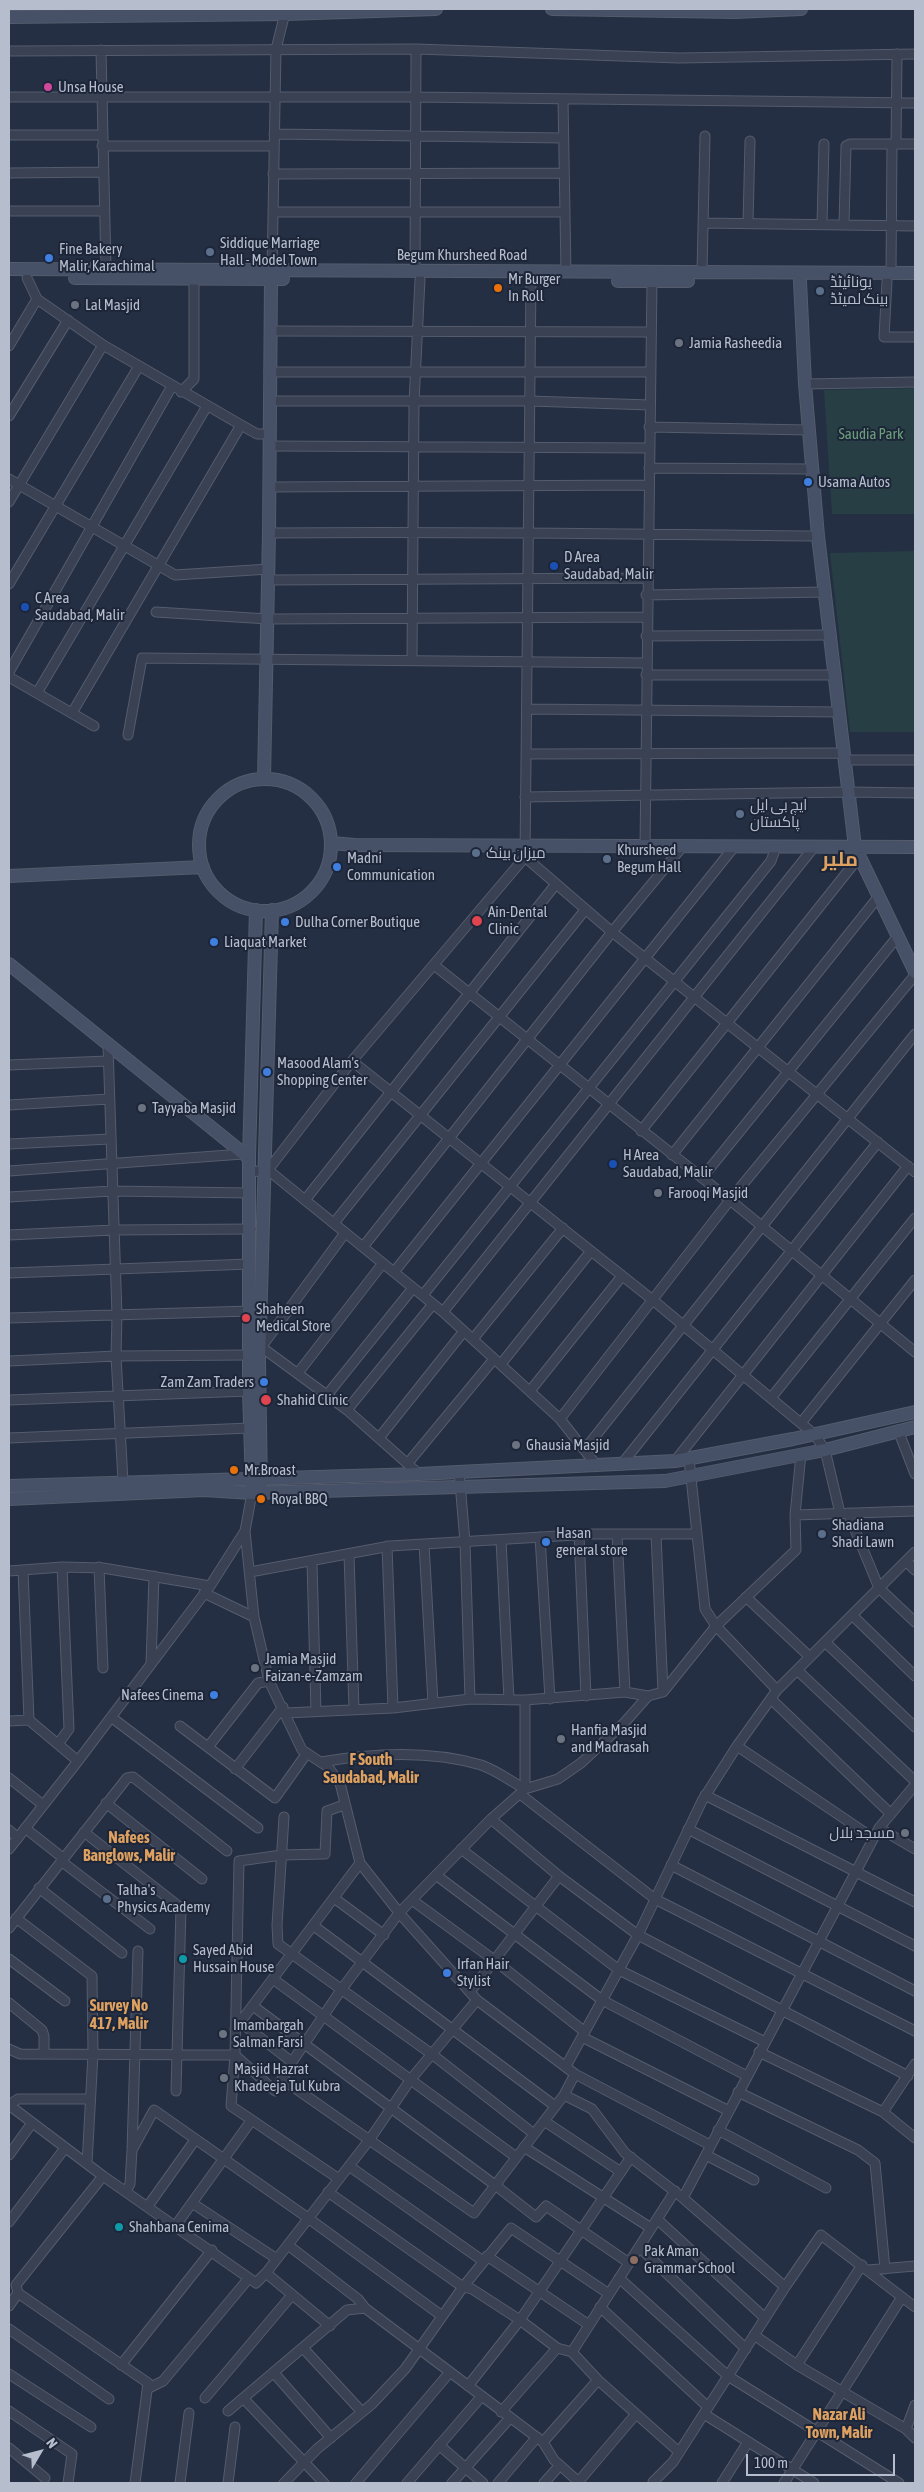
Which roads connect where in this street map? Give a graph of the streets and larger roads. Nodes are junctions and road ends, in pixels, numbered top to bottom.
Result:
1 (436, 9) edge
2 (552, 9) edge
3 (801, 9) edge
4 (390, 10) edge
5 (646, 10) edge
6 (719, 10) edge
7 (338, 11) edge
8 (96, 12) edge
9 (174, 12) edge
10 (286, 12) edge
11 (9, 16) edge
12 (276, 49) junction
13 (416, 49) junction
14 (101, 50) junction
15 (9, 51) edge
16 (897, 54) junction
17 (915, 54) edge
18 (102, 96) junction
19 (9, 97) edge
20 (275, 97) junction
21 (416, 97) junction
22 (563, 99) junction
23 (897, 103) junction
24 (915, 103) edge
25 (274, 134) junction
26 (9, 135) edge
27 (102, 135) junction
28 (416, 136) junction
29 (705, 136) dead end
30 (563, 138) junction
31 (750, 141) dead end
32 (824, 144) dead end
33 (894, 144) junction
34 (915, 144) edge
35 (102, 146) junction
36 (274, 146) junction
37 (9, 172) edge
38 (103, 172) junction
39 (564, 173) junction
40 (273, 174) junction
41 (415, 174) junction
42 (9, 211) edge
43 (104, 211) junction
44 (273, 212) junction
45 (415, 212) junction
46 (565, 212) junction
47 (703, 223) junction
48 (748, 224) junction
49 (822, 224) junction
50 (844, 225) junction
51 (892, 225) junction
52 (915, 226) edge
53 (106, 268) junction
54 (9, 269) edge
55 (566, 272) junction
56 (702, 272) junction
57 (915, 273) edge
58 (272, 275) junction
59 (418, 275) junction
60 (475, 276) junction
61 (665, 276) junction
62 (889, 277) junction
63 (9, 278) edge
64 (27, 278) junction
65 (194, 279) junction
66 (531, 280) junction
67 (652, 281) junction
68 (800, 281) junction
69 (915, 281) edge
70 (37, 299) junction
71 (68, 320) junction
72 (270, 331) junction
73 (418, 332) junction
74 (531, 332) junction
75 (651, 332) junction
76 (915, 337) edge
77 (103, 345) junction
78 (9, 346) edge
79 (139, 366) junction
80 (269, 372) junction
81 (416, 372) junction
82 (530, 372) junction
83 (650, 372) junction
84 (915, 382) edge
85 (805, 384) junction
86 (172, 386) junction
87 (182, 392) junction
88 (269, 401) junction
89 (530, 401) junction
90 (414, 402) junction
91 (650, 405) junction
92 (206, 406) junction
93 (9, 416) edge
94 (241, 425) junction
95 (649, 427) junction
96 (809, 430) junction
97 (269, 440) junction
98 (414, 447) junction
99 (530, 447) junction
100 (649, 448) junction
101 (648, 468) junction
102 (812, 469) junction
103 (9, 479) edge
104 (19, 485) junction
105 (530, 485) junction
106 (648, 485) junction
107 (414, 486) junction
108 (269, 487) junction
109 (9, 502) edge
110 (56, 506) junction
111 (92, 527) junction
112 (414, 532) junction
113 (269, 533) junction
114 (530, 535) junction
115 (647, 535) junction
116 (818, 536) junction
117 (124, 546) junction
118 (158, 566) junction
119 (268, 575) junction
120 (647, 578) junction
121 (413, 579) junction
122 (529, 579) junction
123 (9, 584) edge
124 (826, 592) junction
125 (646, 595) junction
126 (156, 612) dead end
127 (646, 617) junction
128 (412, 618) junction
129 (529, 618) junction
130 (268, 619) junction
131 (831, 635) junction
132 (646, 636) junction
133 (267, 658) junction
134 (412, 659) junction
135 (528, 660) junction
136 (646, 663) junction
137 (9, 672) edge
138 (646, 675) junction
139 (836, 675) junction
140 (9, 677) edge
141 (37, 693) junction
142 (528, 709) junction
143 (645, 710) junction
144 (840, 712) junction
145 (72, 713) junction
146 (94, 726) dead end
147 (128, 735) dead end
148 (527, 754) junction
149 (645, 754) junction
150 (844, 757) junction
151 (915, 760) edge
152 (264, 779) junction
153 (849, 792) junction
154 (915, 793) edge
155 (645, 795) junction
156 (526, 797) junction
157 (331, 843) junction
158 (645, 846) junction
159 (683, 846) junction
160 (734, 847) junction
161 (776, 847) junction
162 (814, 847) junction
163 (915, 847) edge
164 (857, 851) junction
165 (524, 852) junction
166 (203, 867) junction
167 (9, 876) edge
168 (556, 884) junction
169 (879, 896) junction
170 (256, 910) junction
171 (272, 910) junction
172 (585, 910) junction
173 (612, 932) junction
174 (898, 936) junction
175 (644, 958) junction
176 (9, 964) edge
177 (434, 965) junction
178 (915, 973) edge
179 (674, 982) junction
180 (469, 993) junction
181 (694, 998) junction
182 (498, 1016) junction
183 (727, 1023) junction
184 (915, 1034) edge
185 (528, 1040) junction
186 (108, 1046) junction
187 (758, 1048) junction
188 (108, 1061) junction
189 (352, 1061) junction
190 (9, 1065) edge
191 (558, 1065) junction
192 (789, 1071) junction
193 (588, 1089) junction
194 (391, 1092) junction
195 (818, 1094) junction
196 (109, 1099) junction
197 (9, 1105) edge
198 (609, 1106) junction
199 (420, 1114) junction
200 (849, 1118) junction
201 (641, 1131) junction
202 (450, 1138) junction
203 (110, 1139) junction
204 (878, 1142) junction
205 (9, 1144) edge
206 (672, 1155) junction
207 (246, 1156) junction
208 (481, 1162) junction
209 (111, 1165) junction
210 (912, 1169) edge
211 (9, 1171) edge
212 (260, 1171) junction
213 (702, 1178) junction
214 (510, 1186) junction
215 (112, 1191) junction
216 (250, 1193) junction
217 (9, 1197) edge
218 (305, 1200) junction
219 (730, 1200) junction
220 (531, 1203) junction
221 (915, 1218) edge
222 (334, 1223) junction
223 (763, 1227) junction
224 (250, 1228) junction
225 (563, 1228) junction
226 (114, 1230) junction
227 (345, 1233) junction
228 (9, 1235) edge
229 (363, 1247) junction
230 (792, 1250) junction
231 (591, 1251) junction
232 (383, 1263) junction
233 (250, 1264) junction
234 (115, 1269) junction
235 (394, 1272) junction
236 (9, 1273) edge
237 (822, 1275) junction
238 (622, 1276) junction
239 (915, 1280) edge
240 (413, 1288) junction
241 (423, 1295) junction
242 (851, 1298) junction
243 (654, 1301) junction
244 (433, 1304) junction
245 (250, 1310) junction
246 (443, 1312) junction
247 (117, 1315) junction
248 (9, 1318) edge
249 (881, 1322) junction
250 (684, 1326) junction
251 (464, 1331) junction
252 (473, 1339) junction
253 (261, 1346) junction
254 (914, 1347) edge
255 (713, 1350) junction
256 (249, 1355) junction
257 (116, 1356) junction
258 (9, 1361) edge
259 (497, 1361) junction
260 (298, 1373) junction
261 (743, 1375) junction
262 (249, 1391) junction
263 (530, 1391) junction
264 (119, 1395) junction
265 (327, 1395) junction
266 (771, 1398) junction
267 (9, 1400) edge
268 (347, 1410) junction
269 (915, 1412) edge
270 (560, 1419) junction
271 (801, 1423) junction
272 (915, 1426) edge
273 (250, 1428) junction
274 (898, 1430) junction
275 (119, 1433) junction
276 (815, 1435) junction
277 (9, 1438) edge
278 (379, 1438) junction
279 (585, 1449) junction
280 (825, 1450) junction
281 (801, 1454) junction
282 (689, 1459) junction
283 (675, 1461) junction
284 (408, 1463) junction
285 (621, 1465) junction
286 (597, 1466) junction
287 (459, 1471) junction
288 (419, 1474) junction
289 (915, 1474) edge
290 (691, 1478) junction
291 (256, 1479) junction
292 (123, 1481) junction
293 (9, 1486) edge
294 (460, 1488) junction
295 (257, 1493) junction
296 (9, 1498) edge
297 (915, 1511) edge
298 (844, 1513) junction
299 (795, 1515) junction
300 (245, 1531) junction
301 (617, 1534) junction
302 (656, 1534) junction
303 (697, 1534) junction
304 (579, 1535) junction
305 (540, 1538) junction
306 (501, 1540) junction
307 (464, 1542) junction
308 (424, 1544) junction
309 (387, 1546) junction
310 (915, 1552) edge
311 (349, 1554) junction
312 (906, 1561) junction
313 (312, 1562) junction
314 (62, 1567) junction
315 (99, 1568) junction
316 (23, 1570) junction
317 (915, 1570) edge
318 (9, 1571) edge
319 (250, 1572) junction
320 (154, 1576) junction
321 (879, 1588) junction
322 (207, 1590) junction
323 (746, 1597) junction
324 (852, 1615) junction
325 (254, 1617) junction
326 (915, 1622) edge
327 (716, 1626) junction
328 (826, 1642) junction
329 (810, 1657) junction
330 (151, 1664) junction
331 (104, 1668) dead end
332 (797, 1670) junction
333 (915, 1676) edge
334 (269, 1681) junction
335 (777, 1690) junction
336 (625, 1692) junction
337 (663, 1692) junction
338 (586, 1696) junction
339 (648, 1696) junction
340 (470, 1699) junction
341 (550, 1699) junction
342 (771, 1699) junction
343 (509, 1700) junction
344 (525, 1700) junction
345 (433, 1703) junction
346 (393, 1708) junction
347 (284, 1710) junction
348 (354, 1710) junction
349 (316, 1712) junction
350 (111, 1717) junction
351 (29, 1720) junction
352 (9, 1721) edge
353 (180, 1726) dead end
354 (915, 1728) edge
355 (58, 1744) junction
356 (737, 1746) junction
357 (208, 1747) junction
358 (307, 1753) junction
359 (78, 1761) junction
360 (321, 1762) junction
361 (235, 1769) junction
362 (9, 1778) edge
363 (915, 1786) edge
364 (523, 1792) junction
365 (705, 1795) junction
366 (106, 1803) junction
367 (43, 1805) junction
368 (344, 1805) junction
369 (891, 1814) junction
370 (284, 1817) dead end
371 (491, 1820) junction
372 (25, 1828) junction
373 (258, 1828) dead end
374 (878, 1828) junction
375 (9, 1830) edge
376 (688, 1830) junction
377 (84, 1832) junction
378 (18, 1838) junction
379 (873, 1838) junction
380 (9, 1849) edge
381 (461, 1849) junction
382 (915, 1849) edge
383 (227, 1851) dead end
384 (282, 1855) junction
385 (62, 1860) junction
386 (360, 1863) junction
387 (671, 1865) junction
388 (855, 1872) junction
389 (436, 1875) junction
390 (559, 1876) junction
391 (202, 1879) dead end
392 (39, 1888) junction
393 (334, 1898) junction
394 (655, 1899) junction
395 (412, 1900) junction
396 (915, 1902) edge
397 (536, 1906) junction
398 (837, 1906) junction
399 (399, 1913) junction
400 (16, 1918) junction
401 (314, 1926) junction
402 (9, 1928) edge
403 (150, 1929) dead end
404 (514, 1934) junction
405 (638, 1934) junction
406 (384, 1935) junction
407 (819, 1940) junction
408 (915, 1946) edge
409 (138, 1952) dead end
410 (122, 1953) dead end
411 (292, 1954) junction
412 (9, 1959) edge
413 (494, 1960) junction
414 (363, 1962) junction
415 (619, 1970) junction
416 (801, 1974) junction
417 (273, 1979) junction
418 (341, 1990) junction
419 (915, 1991) edge
420 (470, 1992) junction
421 (477, 2000) junction
422 (602, 2000) junction
423 (66, 2001) dead end
424 (9, 2003) edge
425 (253, 2006) junction
426 (781, 2011) junction
427 (324, 2016) junction
428 (238, 2025) junction
429 (453, 2029) junction
430 (915, 2031) edge
431 (583, 2034) junction
432 (765, 2042) junction
433 (303, 2045) junction
434 (9, 2049) edge
435 (759, 2052) junction
436 (44, 2054) junction
437 (92, 2054) junction
438 (135, 2054) junction
439 (179, 2055) junction
440 (235, 2055) junction
441 (432, 2055) junction
442 (292, 2062) junction
443 (915, 2064) edge
444 (566, 2066) junction
445 (575, 2074) junction
446 (747, 2076) junction
447 (908, 2076) junction
448 (412, 2078) junction
449 (282, 2079) junction
450 (176, 2091) dead end
451 (738, 2092) junction
452 (564, 2094) junction
453 (90, 2099) junction
454 (9, 2105) edge
455 (555, 2106) junction
456 (391, 2109) junction
457 (729, 2111) junction
458 (882, 2112) junction
459 (251, 2121) junction
460 (544, 2121) junction
461 (32, 2123) junction
462 (718, 2130) junction
463 (534, 2134) junction
464 (915, 2138) edge
465 (370, 2139) junction
466 (196, 2140) junction
467 (524, 2146) junction
468 (710, 2146) junction
469 (66, 2148) junction
470 (132, 2150) junction
471 (9, 2155) edge
472 (706, 2155) junction
473 (516, 2157) junction
474 (631, 2157) junction
475 (223, 2159) junction
476 (87, 2164) junction
477 (349, 2166) junction
478 (620, 2172) junction
479 (103, 2176) junction
480 (339, 2179) junction
481 (754, 2180) dead end
482 (495, 2185) junction
483 (826, 2188) dead end
484 (126, 2191) junction
485 (675, 2191) junction
486 (328, 2192) junction
487 (604, 2197) junction
488 (683, 2198) junction
489 (192, 2203) junction
490 (148, 2206) junction
491 (308, 2218) junction
492 (657, 2219) junction
493 (9, 2222) edge
494 (176, 2226) junction
495 (651, 2228) junction
496 (580, 2231) junction
497 (288, 2245) junction
498 (639, 2247) junction
499 (212, 2250) junction
500 (277, 2259) junction
501 (485, 2259) junction
502 (559, 2262) junction
503 (629, 2263) junction
504 (915, 2266) edge
505 (865, 2267) junction
506 (885, 2268) junction
507 (266, 2273) junction
508 (249, 2278) junction
509 (619, 2278) junction
510 (463, 2287) junction
511 (785, 2287) junction
512 (539, 2292) junction
513 (18, 2294) junction
514 (608, 2294) junction
515 (292, 2295) junction
516 (902, 2297) junction
517 (9, 2306) edge
518 (600, 2307) junction
519 (365, 2308) junction
520 (915, 2308) edge
521 (442, 2316) junction
522 (765, 2318) junction
523 (520, 2320) junction
524 (589, 2325) junction
525 (330, 2326) junction
526 (9, 2329) edge
527 (754, 2335) junction
528 (419, 2347) junction
529 (303, 2348) junction
530 (557, 2348) junction
531 (746, 2349) junction
532 (572, 2352) junction
533 (121, 2365) junction
534 (797, 2365) junction
535 (450, 2372) junction
536 (274, 2373) junction
537 (9, 2374) edge
538 (728, 2376) junction
539 (598, 2380) junction
540 (468, 2386) junction
541 (147, 2389) junction
542 (842, 2391) junction
543 (480, 2397) junction
544 (205, 2398) dead end
545 (243, 2398) junction
546 (109, 2399) dead end
547 (915, 2405) edge
548 (228, 2410) dead end
549 (9, 2411) edge
550 (706, 2411) junction
551 (362, 2412) junction
552 (501, 2412) junction
553 (189, 2413) dead end
554 (636, 2414) junction
555 (510, 2418) junction
556 (235, 2426) dead end
557 (91, 2427) dead end
558 (906, 2429) junction
559 (817, 2431) junction
560 (331, 2438) junction
561 (915, 2438) edge
562 (540, 2439) junction
563 (748, 2442) junction
564 (439, 2446) junction
565 (9, 2449) edge
566 (679, 2452) junction
567 (303, 2462) junction
568 (560, 2465) junction
569 (466, 2468) junction
570 (792, 2470) junction
571 (45, 2478) dead end
572 (579, 2482) edge
573 (68, 2483) edge
574 (135, 2483) edge
575 (180, 2483) edge
576 (228, 2483) edge
577 (284, 2483) edge
578 (324, 2483) edge
579 (356, 2483) edge
580 (407, 2483) edge
581 (452, 2483) edge
582 (483, 2483) edge
583 (498, 2483) edge
584 (544, 2483) edge
585 (653, 2483) edge
586 (722, 2483) edge
587 (784, 2483) edge
588 (814, 2483) edge
589 (899, 2483) edge

1 - 4 street
2 - 5 street
3 - 6 street
4 - 7 street
5 - 6 street
7 - 10 street
8 - 9 street
8 - 11 street
9 - 10 street
10 - 12 street
12 - 13 street
12 - 14 street
12 - 20 street
13 - 16 street
13 - 21 street
14 - 15 street
14 - 18 street
16 - 17 street
16 - 23 street
18 - 19 street
18 - 20 street
18 - 27 street
20 - 21 street
20 - 25 street
21 - 22 street
21 - 28 street
22 - 23 street
22 - 30 street
23 - 24 street
23 - 33 street
25 - 28 street
25 - 36 street
26 - 27 street
27 - 35 street
28 - 30 street
28 - 41 street
29 - 47 street
30 - 39 street
31 - 48 street
32 - 49 street
33 - 34 street
33 - 50 street
33 - 51 street
35 - 36 street
35 - 38 street
36 - 40 street
37 - 38 street
38 - 43 street
39 - 41 street
39 - 46 street
40 - 41 street
40 - 44 street
41 - 45 street
42 - 43 street
43 - 53 street
44 - 45 street
44 - 58 street
45 - 46 street
45 - 59 street
46 - 55 street
47 - 48 street
47 - 56 street
48 - 49 street
49 - 50 street
50 - 51 street
51 - 52 street
51 - 62 street
53 - 54 street, Begum Khursheed Road
53 - 58 street, Begum Khursheed Road
55 - 60 street, Begum Khursheed Road
55 - 61 street, Begum Khursheed Road
56 - 61 street, Begum Khursheed Road
56 - 62 street, Begum Khursheed Road
57 - 62 street, Begum Khursheed Road
58 - 59 street, Begum Khursheed Road
58 - 65 street, Begum Khursheed Road
58 - 72 street
59 - 60 street, Begum Khursheed Road
59 - 73 street
60 - 66 street, Begum Khursheed Road
61 - 67 street, Begum Khursheed Road
61 - 68 street, Begum Khursheed Road
62 - 68 street, Begum Khursheed Road
62 - 69 street, Begum Khursheed Road
62 - 76 street
63 - 64 street, Begum Khursheed Road
64 - 65 street, Begum Khursheed Road
64 - 70 street
65 - 87 street
66 - 67 street, Begum Khursheed Road
66 - 74 street
67 - 75 street
68 - 85 street
70 - 71 street
70 - 78 street
71 - 77 street
71 - 93 street
72 - 73 street
72 - 80 street
73 - 74 street
73 - 81 street
74 - 75 street
74 - 82 street
75 - 83 street
77 - 79 street
77 - 104 street
79 - 86 street
79 - 110 street
80 - 81 street
80 - 88 street
81 - 82 street
81 - 90 street
82 - 83 street
82 - 89 street
83 - 91 street
84 - 85 street
85 - 96 street
86 - 87 street
86 - 111 street
87 - 92 street
88 - 90 street
88 - 97 street
89 - 90 street
89 - 91 street
89 - 99 street
90 - 98 street
91 - 95 street
92 - 94 street
92 - 117 street
94 - 97 street
94 - 118 street
95 - 96 street
95 - 100 street
96 - 102 street
97 - 98 street
97 - 108 street
98 - 99 street
98 - 107 street
99 - 100 street
99 - 105 street
100 - 101 street
101 - 102 street
101 - 106 street
102 - 116 street
103 - 104 street
104 - 109 street
104 - 110 street
105 - 106 street
105 - 107 street
105 - 114 street
106 - 115 street
107 - 108 street
107 - 112 street
108 - 113 street
110 - 111 street
110 - 123 street
111 - 117 street
111 - 137 street
112 - 113 street
112 - 114 street
112 - 121 street
113 - 119 street
114 - 115 street
114 - 122 street
115 - 116 street
115 - 120 street
116 - 124 street
117 - 118 street
117 - 141 street
118 - 119 street
118 - 145 street
119 - 121 street
119 - 130 street
120 - 122 street
120 - 125 street
121 - 122 street
121 - 128 street
122 - 129 street
124 - 125 street
124 - 131 street
125 - 127 street
126 - 130 street
127 - 129 street
127 - 132 street
128 - 129 street
128 - 130 street
128 - 134 street
129 - 135 street
130 - 133 street
131 - 132 street
131 - 139 street
132 - 136 street
133 - 134 street
133 - 147 street
133 - 152 street
134 - 135 street
135 - 136 street
135 - 142 street
136 - 138 street
138 - 139 street
138 - 143 street
139 - 144 street
140 - 141 street
141 - 145 street
142 - 143 street
142 - 148 street
143 - 144 street
143 - 149 street
144 - 150 street
145 - 146 street
148 - 149 street
148 - 156 street
149 - 150 street
149 - 155 street
150 - 151 street
150 - 153 street
152 - 157 street
152 - 166 street
153 - 154 street
153 - 155 street
153 - 164 street
155 - 156 street
155 - 158 street
156 - 165 street
157 - 165 street
157 - 171 street
158 - 159 street
158 - 165 street
159 - 160 street
159 - 173 street
160 - 161 street
160 - 175 street
161 - 162 street
161 - 179 street
162 - 164 street
162 - 181 street
163 - 164 street
164 - 169 street
164 - 183 street
165 - 168 street
165 - 177 street
166 - 167 street
166 - 170 street
168 - 172 street
168 - 180 street
169 - 174 street
169 - 187 street
170 - 171 street
170 - 207 street
171 - 212 street
172 - 173 street
172 - 182 street
173 - 175 street
173 - 185 street
174 - 178 street
174 - 192 street
175 - 179 street
175 - 191 street
176 - 186 street
177 - 180 street
177 - 189 street
178 - 195 street
179 - 181 street
179 - 193 street
180 - 182 street
180 - 194 street
181 - 183 street
181 - 198 street
182 - 185 street
182 - 199 street
183 - 187 street
183 - 201 street
184 - 200 street
185 - 191 street
185 - 202 street
186 - 188 street
186 - 207 street
187 - 192 street
187 - 206 street
188 - 190 street
188 - 196 street
189 - 194 street
189 - 212 street
191 - 193 street
191 - 208 street
192 - 195 street
192 - 213 street
193 - 198 street
193 - 214 street
194 - 199 street
194 - 218 street
195 - 200 street
195 - 219 street
196 - 197 street
196 - 203 street
198 - 201 street
198 - 220 street
199 - 202 street
199 - 222 street
200 - 204 street
200 - 223 street
201 - 206 street
202 - 208 street
202 - 229 street
203 - 205 street
203 - 209 street
204 - 210 street
204 - 230 street
206 - 213 street
207 - 209 street
207 - 212 street
208 - 214 street
208 - 235 street
209 - 211 street
209 - 215 street
210 - 237 street
212 - 216 street
212 - 218 street
212 - 253 street
213 - 219 street
214 - 220 street
214 - 241 street
215 - 216 street
215 - 217 street
215 - 226 street
216 - 224 street
218 - 222 street
219 - 223 street
219 - 243 street
220 - 225 street
220 - 246 street
221 - 242 street
222 - 227 street
223 - 230 street
223 - 250 street
224 - 226 street
224 - 233 street
225 - 231 street
225 - 252 street
226 - 228 street
226 - 234 street
227 - 229 street
227 - 253 street
229 - 232 street
230 - 237 street
230 - 255 street
231 - 238 street
231 - 259 street
232 - 235 street
232 - 260 street
233 - 234 street
233 - 245 street
234 - 236 street
234 - 247 street
235 - 240 street
237 - 242 street
237 - 261 street
238 - 243 street
238 - 263 street
239 - 249 street
240 - 241 street
240 - 265 street
241 - 244 street
242 - 249 street
242 - 266 street
243 - 250 street
243 - 270 street
244 - 246 street
244 - 268 street
245 - 247 street
245 - 256 street
246 - 251 street
247 - 248 street
247 - 257 street
249 - 254 street
249 - 271 street
250 - 255 street
250 - 279 street
251 - 252 street
251 - 278 street
252 - 259 street
253 - 260 street
253 - 291 street
255 - 261 street
255 - 285 street
256 - 257 street
256 - 262 street
257 - 258 street
257 - 264 street
259 - 263 street
259 - 284 street
260 - 265 street
261 - 266 street
261 - 283 street
262 - 264 street
262 - 273 street
263 - 270 street
264 - 267 street
264 - 275 street
265 - 268 street
266 - 271 street
268 - 278 street
269 - 276 street
270 - 279 street
271 - 276 street
272 - 274 street
273 - 275 street
273 - 291 street
274 - 280 street
274 - 289 street
275 - 277 street
275 - 292 street
276 - 280 street
276 - 282 street
278 - 284 street
279 - 286 street
280 - 281 street
280 - 298 street
281 - 290 street
281 - 299 street
282 - 283 street
282 - 290 street
283 - 285 street
284 - 288 street
285 - 286 street
286 - 287 street
287 - 288 street
287 - 294 street
288 - 291 street
290 - 294 street
290 - 303 street
291 - 292 street
291 - 295 street
292 - 293 street
294 - 295 street
294 - 307 street
295 - 296 street
295 - 300 street
297 - 298 street
298 - 299 street
298 - 321 street
299 - 323 street
300 - 319 street
300 - 322 street
301 - 302 street
301 - 304 street
301 - 336 street
302 - 303 street
302 - 337 street
303 - 327 street
304 - 305 street
304 - 338 street
305 - 306 street
305 - 341 street
306 - 307 street
306 - 343 street
307 - 308 street
307 - 340 street
308 - 309 street
308 - 345 street
309 - 311 street
309 - 346 street
310 - 312 street
311 - 313 street
311 - 348 street
312 - 317 street
312 - 321 street
313 - 319 street
313 - 349 street
314 - 315 street
314 - 316 street
314 - 355 street
315 - 320 street
315 - 331 street
316 - 318 street
316 - 351 street
319 - 325 street
320 - 322 street
320 - 330 street
321 - 324 street
321 - 326 street
322 - 325 street
322 - 330 street
323 - 327 street
323 - 329 street
324 - 328 street
324 - 333 street
325 - 334 street
327 - 335 street
327 - 337 street
328 - 329 street
328 - 354 street
329 - 332 street
330 - 350 street
332 - 335 street
332 - 363 street
334 - 347 street
334 - 357 street
335 - 342 street
336 - 338 street
336 - 339 street
337 - 339 street
338 - 341 street
339 - 364 street
340 - 343 street
340 - 345 street
341 - 344 street
342 - 356 street
342 - 369 street
343 - 344 street
344 - 364 street
345 - 346 street
346 - 348 street
347 - 349 street
347 - 358 street
347 - 361 street
348 - 349 street
350 - 359 street
350 - 373 street
351 - 352 street
351 - 355 street
353 - 357 street
355 - 359 street
356 - 365 street
356 - 379 street
357 - 361 street
358 - 360 street
358 - 361 street
359 - 367 street
360 - 364 street
360 - 368 street
362 - 367 street
363 - 369 street
364 - 371 street
364 - 394 street
365 - 376 street
365 - 388 street
366 - 377 street
366 - 383 street
366 - 391 street
367 - 372 street
368 - 384 street
368 - 386 street
369 - 374 street
370 - 384 street
371 - 381 street
371 - 390 street
372 - 378 street
372 - 385 street
374 - 379 street
374 - 382 street
375 - 378 street
376 - 387 street
376 - 398 street
377 - 385 street
377 - 439 street
378 - 380 street
379 - 388 street
381 - 389 street
381 - 397 street
384 - 411 street
384 - 428 street
385 - 392 street
385 - 403 street
386 - 393 street
386 - 399 street
387 - 394 street
387 - 407 street
388 - 396 street
388 - 398 street
389 - 395 street
389 - 404 street
390 - 397 street
390 - 405 street
392 - 400 street
392 - 410 street
393 - 401 street
393 - 406 street
394 - 405 street
394 - 416 street
395 - 399 street
395 - 413 street
397 - 404 street
397 - 415 street
398 - 407 street
398 - 408 street
399 - 406 street
399 - 420 street
400 - 402 street
400 - 437 street
401 - 411 street
401 - 414 street
404 - 413 street
404 - 422 street
405 - 415 street
405 - 426 street
406 - 414 street
407 - 416 street
407 - 419 street
409 - 438 street
411 - 417 street
411 - 418 street
412 - 423 street
413 - 420 street
413 - 431 street
414 - 418 street
414 - 429 street
415 - 422 street
415 - 432 street
416 - 426 street
416 - 430 street
417 - 425 street
417 - 427 street
418 - 427 street
418 - 441 street
420 - 421 street
421 - 429 street
421 - 444 street
422 - 431 street
422 - 446 street
424 - 436 street
425 - 428 street
425 - 433 street
426 - 432 street
426 - 447 street
427 - 433 street
427 - 448 street
428 - 440 street
428 - 442 street
429 - 441 street
429 - 455 street
431 - 444 street
431 - 457 street
432 - 435 street
433 - 442 street
433 - 456 street
434 - 436 street
435 - 446 street
435 - 458 street
436 - 437 street
437 - 438 street
437 - 453 street
438 - 439 street
438 - 470 street
439 - 440 street
439 - 450 street
440 - 449 street
440 - 459 street
441 - 448 street
441 - 463 street
442 - 449 street
443 - 447 street
444 - 445 street
445 - 452 street
445 - 468 street
446 - 451 street
447 - 458 street
448 - 456 street
448 - 473 street
449 - 465 street
451 - 457 street
451 - 506 street
452 - 455 street
452 - 474 street
453 - 454 street
453 - 476 street
454 - 461 street
455 - 460 street
456 - 465 street
456 - 482 street
457 - 462 street
458 - 464 street
459 - 475 street
459 - 480 street
460 - 463 street
460 - 478 street
461 - 469 street
461 - 471 street
462 - 468 street
462 - 483 street
463 - 467 street
465 - 477 street
465 - 482 street
466 - 470 street
466 - 475 street
466 - 490 street
467 - 473 street
467 - 487 street
468 - 472 street
469 - 476 street
469 - 493 street
470 - 484 street
472 - 481 street
472 - 488 street
473 - 482 street
474 - 478 street
474 - 485 street
475 - 489 street
475 - 491 street
476 - 479 street
477 - 480 street
477 - 501 street
478 - 487 street
479 - 484 street
479 - 513 street
480 - 486 street
482 - 496 street
484 - 490 street
485 - 488 street
485 - 492 street
486 - 491 street
486 - 510 street
487 - 495 street
487 - 496 street
488 - 511 street
489 - 494 street
489 - 500 street
490 - 494 street
491 - 497 street
491 - 521 street
492 - 495 street
492 - 522 street
494 - 499 street
495 - 498 street
496 - 502 street
496 - 503 street
497 - 500 street
497 - 519 street
498 - 503 street
498 - 531 street
499 - 508 street
499 - 533 street
500 - 507 street
501 - 502 street
501 - 510 street
501 - 512 street
502 - 512 street
502 - 514 street
503 - 509 street
504 - 506 street
505 - 506 street
505 - 511 street
505 - 516 street
505 - 534 street
507 - 508 street
507 - 515 street
508 - 541 street
509 - 514 street
509 - 538 street
510 - 521 street
510 - 523 street
511 - 522 street
512 - 523 street
512 - 524 street
513 - 517 street
513 - 533 street
514 - 518 street
515 - 525 street
515 - 544 street
516 - 520 street
516 - 542 street
518 - 524 street
518 - 550 street
519 - 525 street
519 - 528 street
521 - 528 street
522 - 527 street
523 - 530 street
523 - 540 street
524 - 532 street
525 - 529 street
526 - 546 street
527 - 531 street
527 - 534 street
528 - 535 street
528 - 551 street
529 - 536 street
529 - 551 street
530 - 532 street
530 - 552 street
531 - 538 street
532 - 539 street
533 - 541 street
534 - 542 street
535 - 540 street
535 - 579 street
536 - 545 street
536 - 560 street
537 - 557 street
538 - 550 street
538 - 559 street
539 - 554 street
539 - 562 street
540 - 543 street
541 - 574 street
542 - 558 street
542 - 559 street
543 - 552 street
543 - 564 street
545 - 548 street
545 - 567 street
547 - 558 street
549 - 573 street
550 - 563 street
550 - 566 street
551 - 560 street
552 - 555 street
553 - 575 street
554 - 566 street
554 - 572 street
555 - 562 street
555 - 569 street
556 - 576 street
558 - 561 street
559 - 570 street
559 - 589 street
560 - 567 street
562 - 568 street
562 - 583 street
563 - 570 street
563 - 586 street
564 - 569 street
564 - 580 street
565 - 571 street
566 - 585 street
567 - 577 street
567 - 578 street
568 - 572 street
568 - 584 street
569 - 581 street
569 - 582 street
570 - 587 street
570 - 588 street

